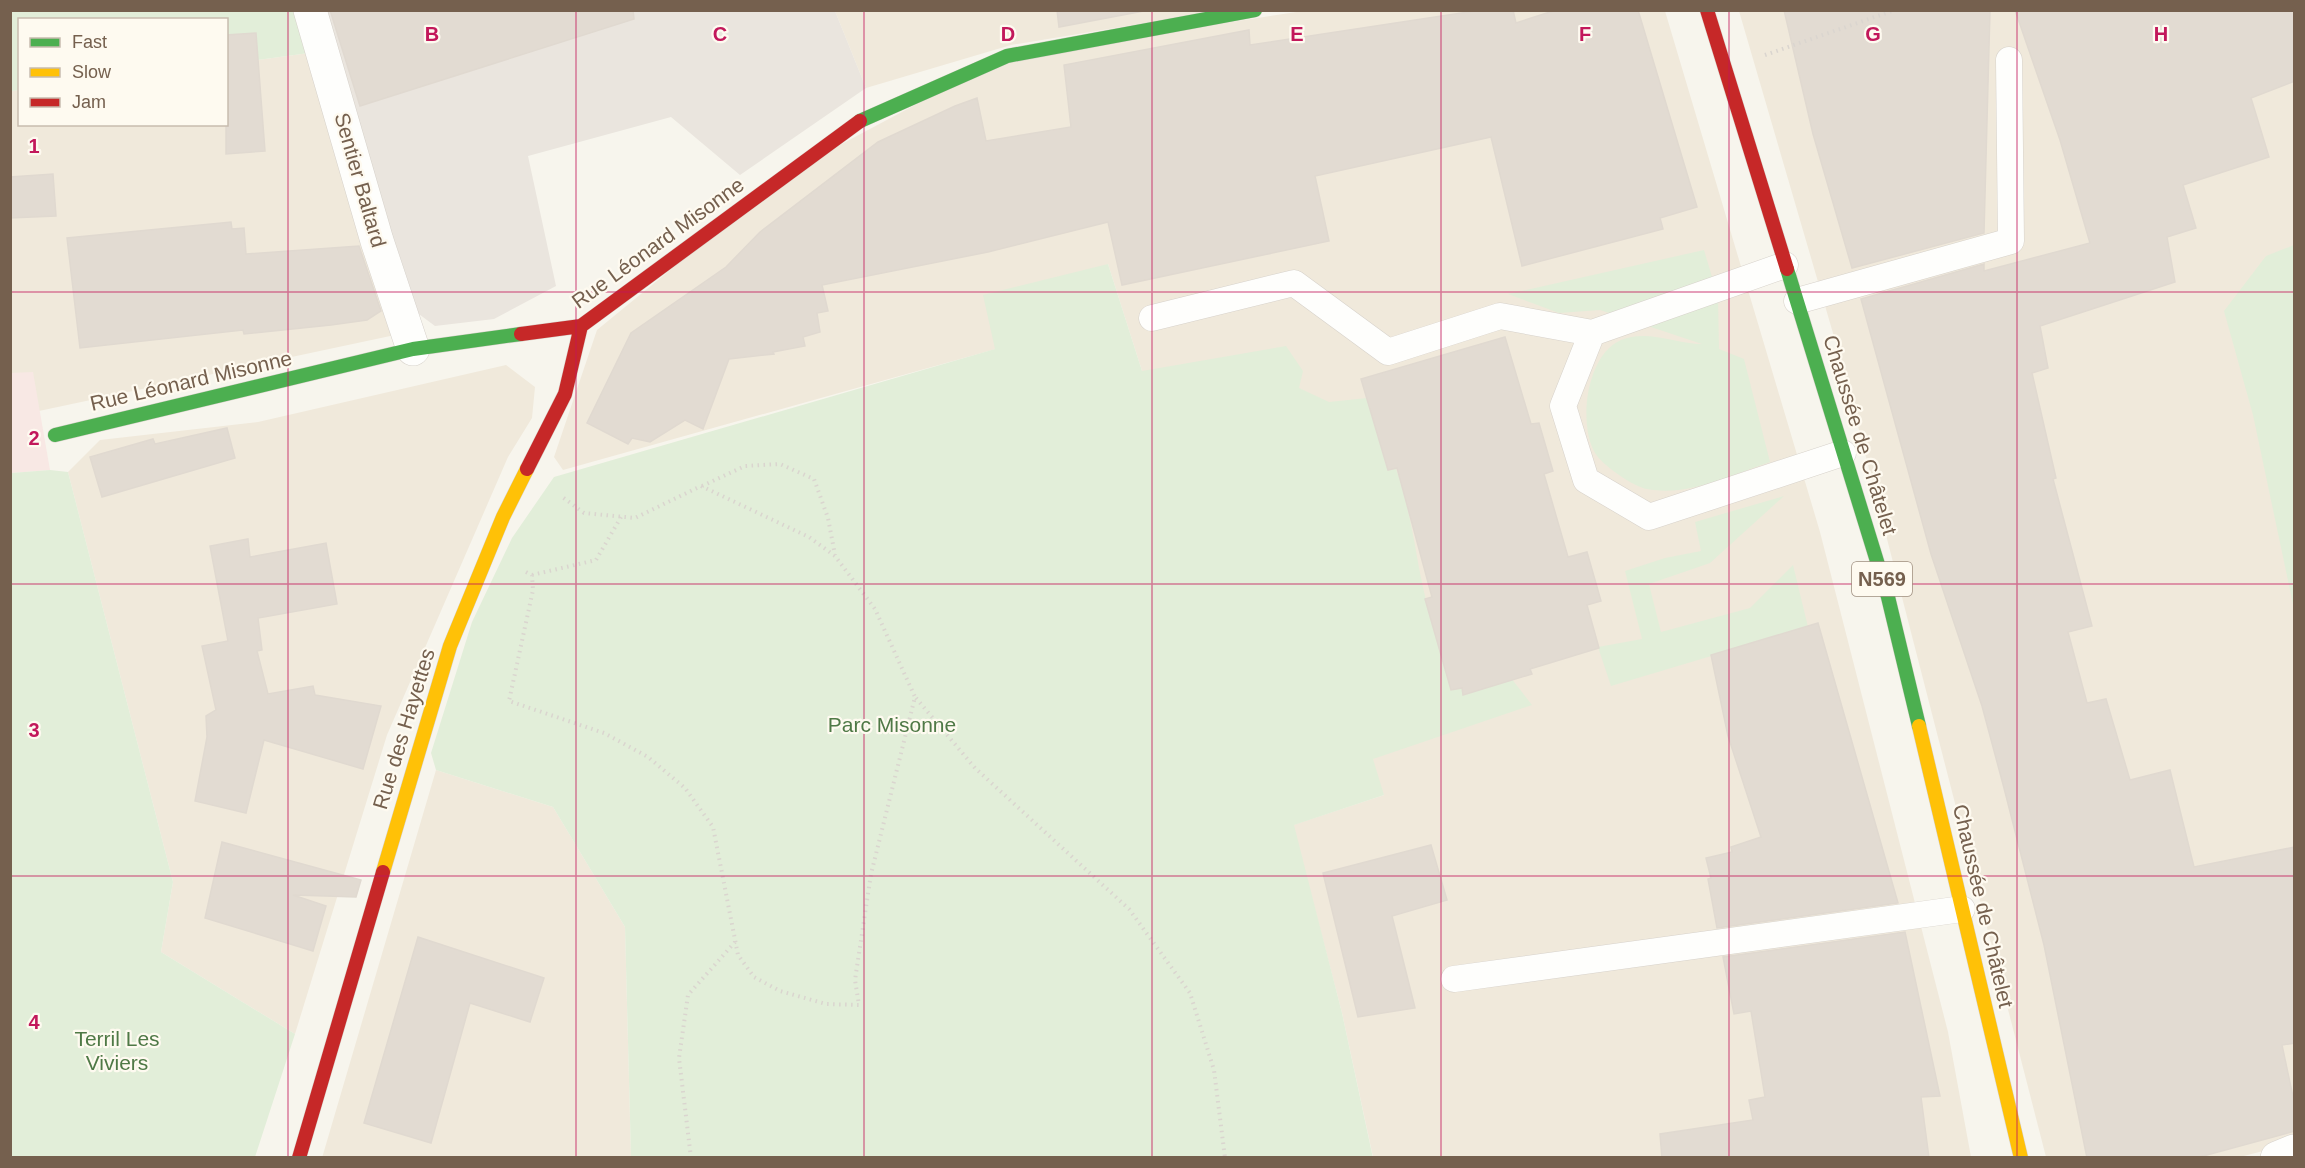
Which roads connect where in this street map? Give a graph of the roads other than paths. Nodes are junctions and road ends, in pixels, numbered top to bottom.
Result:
1 (310, 10) edge
2 (1256, 10) edge
3 (1707, 10) edge
4 (2009, 60) dead end
5 (1785, 265) junction
6 (1797, 301) junction
7 (1152, 318) dead end
8 (581, 326) junction
9 (1592, 333) junction
10 (413, 349) junction
11 (55, 435) dead end
12 (1843, 453) junction
13 (1962, 909) junction
14 (1454, 979) dead end
15 (2295, 1151) edge
16 (299, 1158) edge
17 (2021, 1158) edge
18 (2277, 1158) edge

1 - 10 street, Sentier Baltard
2 - 8 street, Rue Léonard Misonne
3 - 5 street, Chaussée de Châtelet / N569
4 - 6 lane
5 - 6 street, Chaussée de Châtelet / N569
5 - 9 lane
6 - 12 street, Chaussée de Châtelet / N569
7 - 9 lane
8 - 10 street, Rue Léonard Misonne
8 - 16 street, Rue des Hayettes
9 - 12 lane
10 - 11 street, Rue Léonard Misonne
12 - 13 street, Chaussée de Châtelet / N569
13 - 14 lane
13 - 17 street, Chaussée de Châtelet / N569
15 - 18 street

